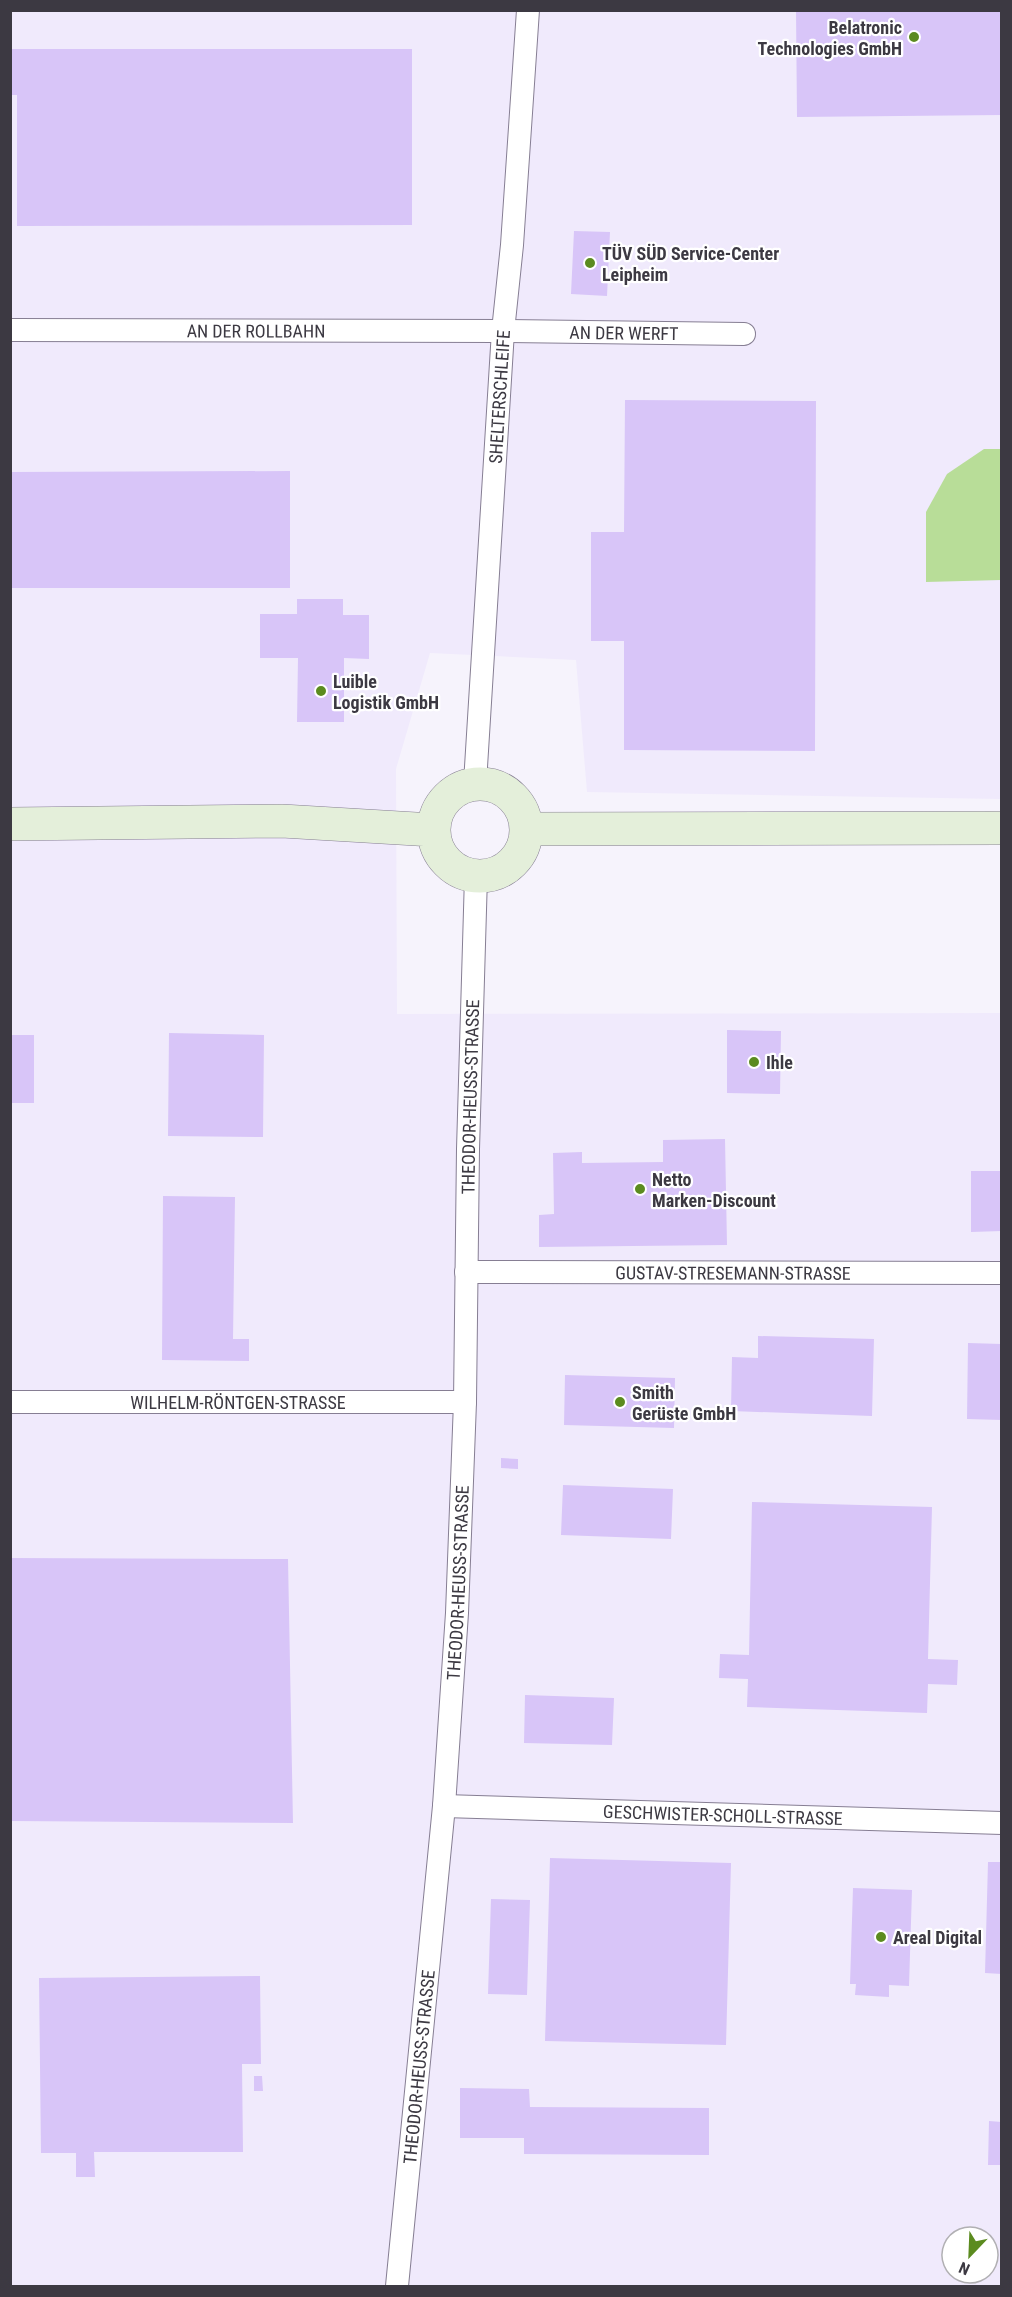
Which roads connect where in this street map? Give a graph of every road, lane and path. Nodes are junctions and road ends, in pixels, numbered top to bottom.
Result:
1 (528, 10) edge
2 (10, 330) edge
3 (503, 331) junction
4 (744, 334) dead end
5 (475, 783) junction
6 (10, 824) edge
7 (1002, 828) edge
8 (526, 829) junction
9 (433, 830) junction
10 (476, 876) junction
11 (466, 1272) junction
12 (1002, 1273) edge
13 (465, 1401) junction
14 (10, 1402) edge
15 (444, 1806) junction
16 (1002, 1823) edge
17 (397, 2286) edge

1 - 3 street, SHELTERSCHLEIFE
2 - 3 street, AN DER ROLLBAHN
3 - 4 street, AN DER WERFT
3 - 5 street, SHELTERSCHLEIFE
5 - 8 main road
5 - 9 main road
6 - 9 main road
7 - 8 main road
8 - 10 main road
9 - 10 main road
10 - 11 street, THEODOR-HEUSS-STRASSE
11 - 12 street, GUSTAV-STRESEMANN-STRASSE
11 - 13 street, THEODOR-HEUSS-STRASSE
13 - 14 street, WILHELM-RÖNTGEN-STRASSE
13 - 15 street, THEODOR-HEUSS-STRASSE
15 - 16 street, GESCHWISTER-SCHOLL-STRASSE
15 - 17 street, THEODOR-HEUSS-STRASSE

